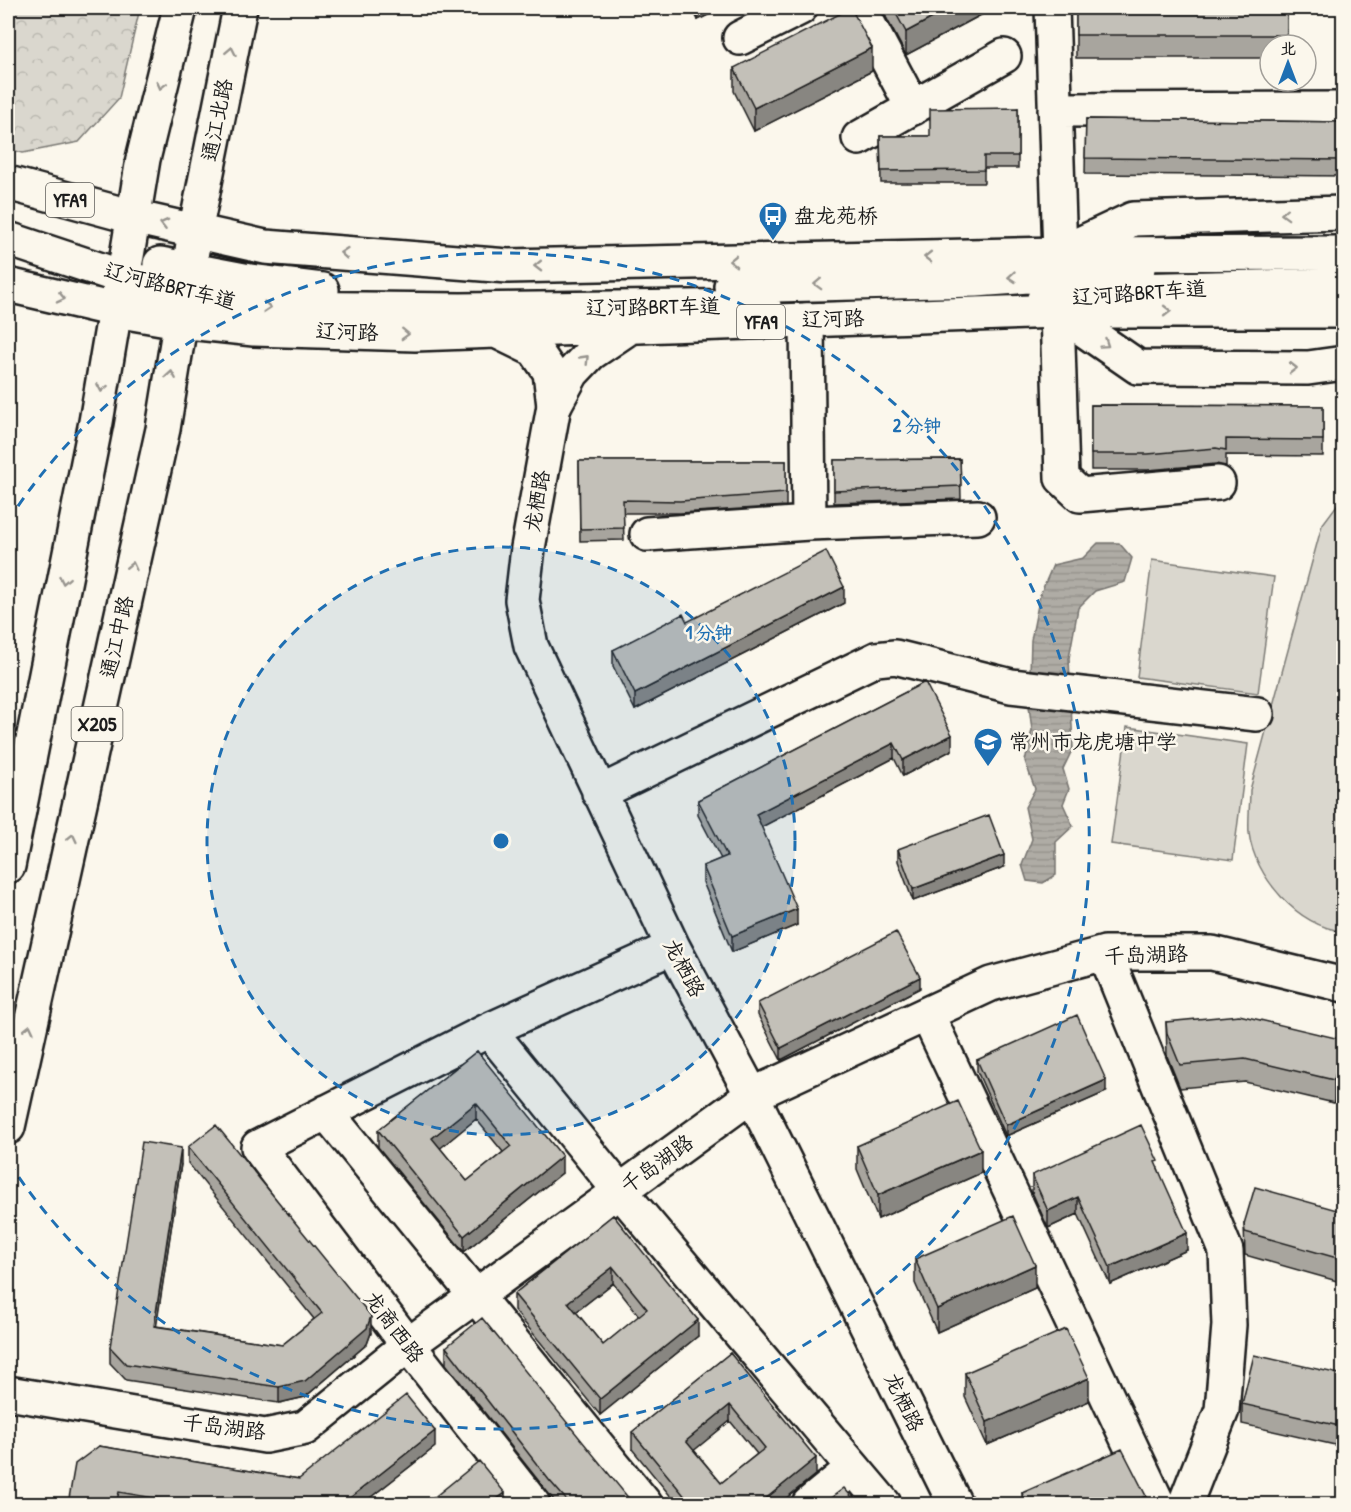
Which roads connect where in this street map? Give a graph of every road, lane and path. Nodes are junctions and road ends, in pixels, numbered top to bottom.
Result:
1 (180, 8) edge
2 (240, 8) edge
3 (800, 8) edge
4 (860, 8) edge
5 (1052, 8) edge
6 (740, 38) dead end
7 (1004, 56) dead end
8 (913, 108) junction
9 (1344, 109) edge
10 (1055, 111) junction
11 (859, 138) dead end
12 (8, 183) edge
13 (1344, 213) edge
14 (133, 217) junction
15 (8, 225) edge
16 (195, 232) junction
17 (8, 239) edge
18 (1344, 253) edge
19 (124, 266) junction
20 (1344, 269) edge
21 (1058, 284) junction
22 (8, 285) edge
23 (1344, 285) edge
24 (184, 295) junction
25 (116, 310) junction
26 (1344, 311) edge
27 (807, 320) junction
28 (631, 326) junction
29 (497, 331) junction
30 (1344, 363) edge
31 (555, 406) junction
32 (1218, 483) dead end
33 (978, 516) dead end
34 (809, 523) junction
35 (647, 534) dead end
36 (1257, 714) dead end
37 (599, 793) junction
38 (8, 866) edge
39 (673, 947) junction
40 (1105, 953) junction
41 (1344, 985) edge
42 (927, 1014) junction
43 (489, 1030) junction
44 (752, 1095) junction
45 (326, 1112) junction
46 (8, 1127) edge
47 (620, 1191) junction
48 (475, 1297) junction
49 (408, 1345) junction
50 (8, 1393) edge
51 (854, 1468) junction
52 (948, 1501) edge
53 (533, 1504) edge
54 (645, 1504) edge
55 (809, 1504) edge
56 (884, 1504) edge
57 (1158, 1504) edge
58 (1185, 1504) edge

1 -> 14 main road
16 -> 2 main road, 通江北路
3 - 6 main road
4 - 8 main road
5 - 10 main road
7 - 8 main road
8 - 11 main road
9 - 10 main road
10 - 21 main road
12 - 14 main road, YFA9
13 -> 21 main road
16 -> 14 main road, YFA9
14 - 19 main road
15 - 19 main road, 辽河路BRT车道
21 -> 16 main road, 辽河路 / YFA9
16 - 24 main road, 通江北路
17 - 19 main road, 辽河路BRT车道
18 - 21 main road, 辽河路 / YFA9
19 - 24 main road, 辽河路BRT车道
19 - 25 main road
20 - 21 main road, 辽河路BRT车道
21 - 23 main road, 辽河路BRT车道
21 - 24 main road, 辽河路BRT车道
21 -> 26 main road, 辽河路 / YFA9
21 - 27 main road, 辽河路 / YFA9
21 -> 30 main road
21 - 32 main road
22 -> 25 main road, YFA9
24 - 25 main road, YFA9
24 -> 29 main road, 辽河路 / YFA9
46 -> 24 main road, 通江中路 / X205
25 -> 38 main road
27 - 28 main road, 辽河路 / YFA9
27 - 34 main road
28 - 29 main road, 辽河路 / YFA9
31 -> 28 main road
29 - 31 main road
31 - 37 main road, 龙栖路
33 - 34 main road
34 - 35 main road
36 - 37 main road
37 - 39 main road, 龙栖路
39 - 43 main road
39 - 44 main road, 龙栖路
40 - 41 main road, 千岛湖路
40 - 42 main road, 千岛湖路
40 - 58 main road
42 - 44 main road, 千岛湖路
42 - 57 main road
43 - 45 main road
43 - 47 main road
44 - 47 main road, 千岛湖路
44 - 52 main road, 龙栖路
45 - 48 main road
45 - 49 main road, 龙商西路
47 - 48 main road, 千岛湖路
47 - 51 main road
48 - 49 main road, 千岛湖路
48 - 54 main road
49 - 50 main road, 千岛湖路
49 - 53 main road, 龙商西路
51 - 55 main road
51 - 56 main road

